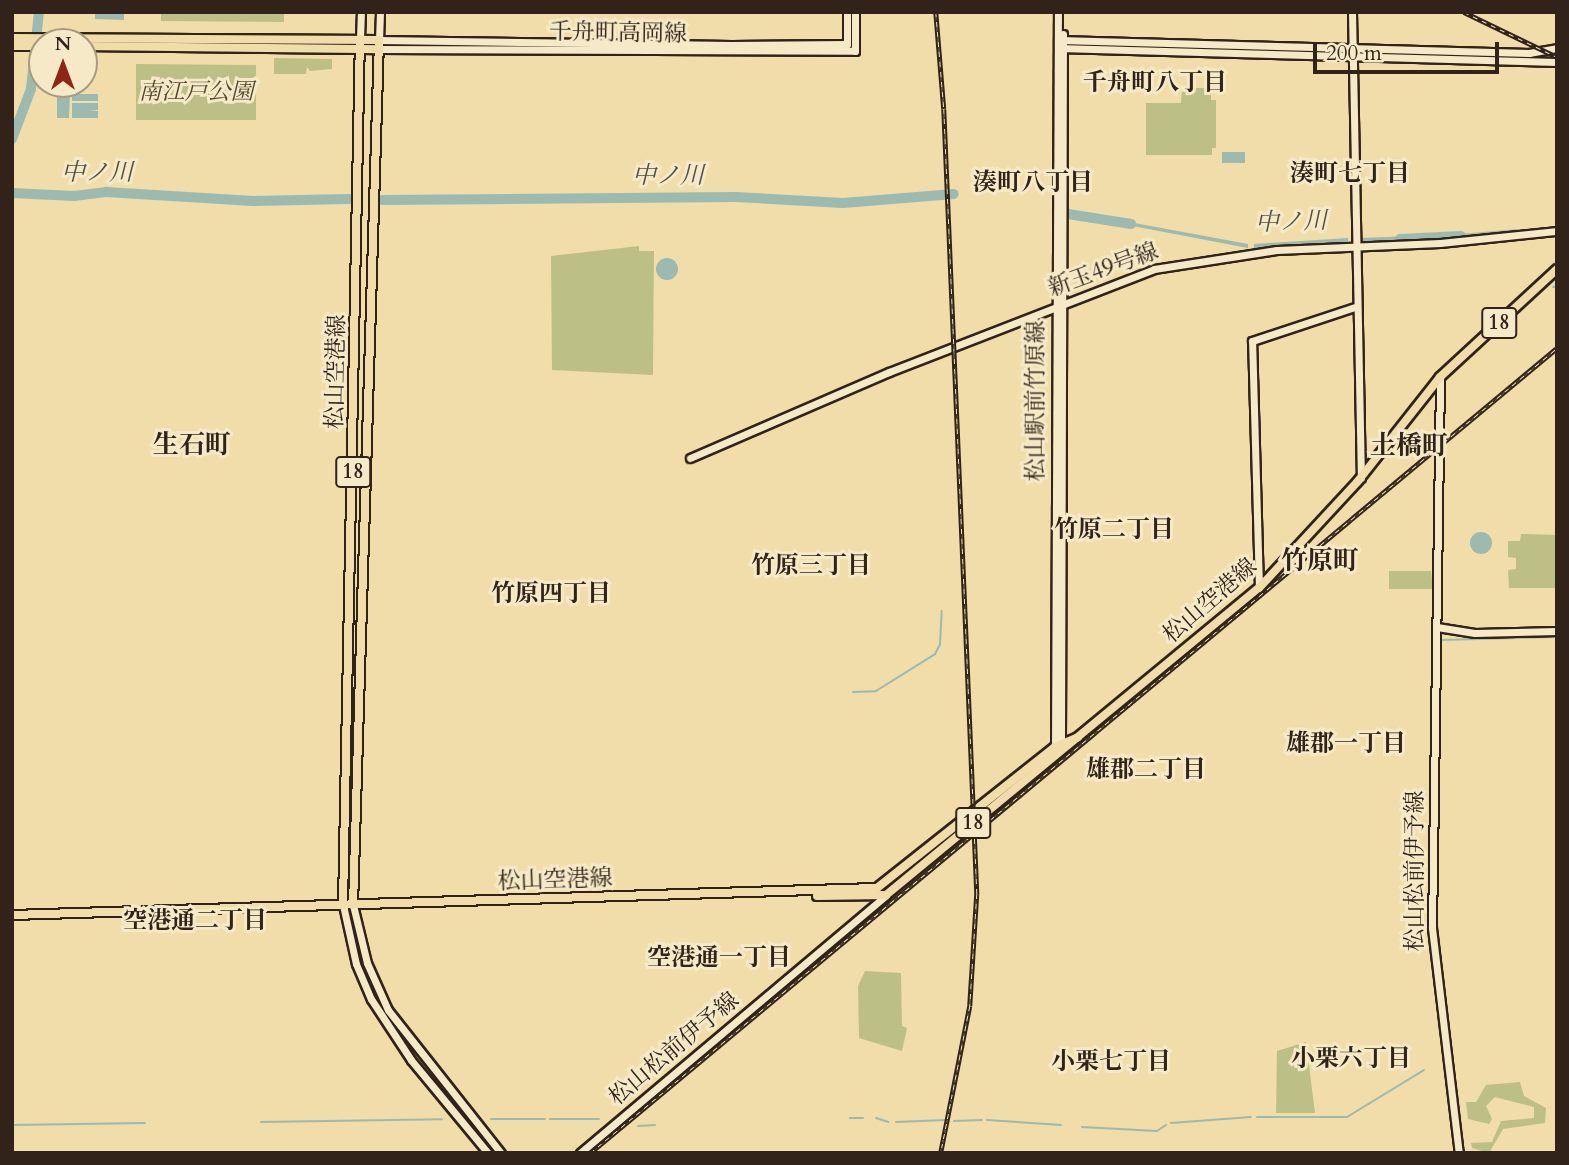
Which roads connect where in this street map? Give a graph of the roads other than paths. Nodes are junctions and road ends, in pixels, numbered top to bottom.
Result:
1 (361, 12) edge
2 (380, 12) edge
3 (847, 12) edge
4 (855, 12) edge
5 (1061, 12) edge
6 (1352, 12) edge
7 (98, 43) edge
8 (360, 44) junction
9 (1060, 44) junction
10 (379, 45) junction
11 (98, 46) edge
12 (1557, 48) edge
13 (679, 49) junction
14 (1352, 51) junction
15 (1556, 62) edge
16 (1557, 232) edge
17 (1354, 242) junction
18 (1557, 269) edge
19 (1058, 306) junction
20 (1355, 307) junction
21 (1440, 377) junction
22 (690, 457) dead end
23 (1361, 478) junction
24 (1259, 588) junction
25 (1437, 627) junction
26 (1557, 631) edge
27 (1058, 749) junction
28 (851, 892) junction
29 (758, 894) junction
30 (881, 894) junction
31 (343, 905) junction
32 (353, 905) junction
33 (12, 915) edge
34 (488, 1153) edge
35 (502, 1153) edge
36 (580, 1153) edge
37 (1459, 1153) edge

1 - 8 street
2 - 10 street
3 - 13 street, 千舟町高岡線
4 - 13 street, 千舟町高岡線
5 - 9 street, 松山駅前竹原線
6 - 14 street
7 - 8 main road
8 - 10 main road
8 - 11 main road
8 - 31 main road, 松山空港線 / 18
9 - 14 street
9 - 19 street, 松山駅前竹原線
10 - 13 street, 千舟町高岡線
10 - 32 main road, 松山空港線 / 18
12 - 14 street
14 - 15 street
14 - 17 street
16 - 17 street, 新玉49号線
17 - 19 street, 新玉49号線
17 - 20 street
18 - 21 main road, 松山空港線 / 18
19 - 22 street, 新玉49号線
19 - 27 street, 松山駅前竹原線
20 - 23 street
20 - 24 street
21 - 23 main road, 松山空港線 / 18
21 - 25 street, 松山松前伊予線
23 - 24 main road, 松山空港線 / 18
24 - 27 main road, 松山空港線 / 18
25 - 26 street
25 - 37 street, 松山松前伊予線
27 - 30 main road, 松山空港線 / 18
28 - 29 main road, 松山空港線
28 - 29 main road, 松山空港線
28 - 30 main road
28 - 30 main road, 松山空港線
29 - 32 main road, 松山空港線
30 - 36 street, 松山松前伊予線
31 - 32 main road, 松山空港線
31 - 33 main road, 松山空港線
31 - 34 street
32 - 35 street

